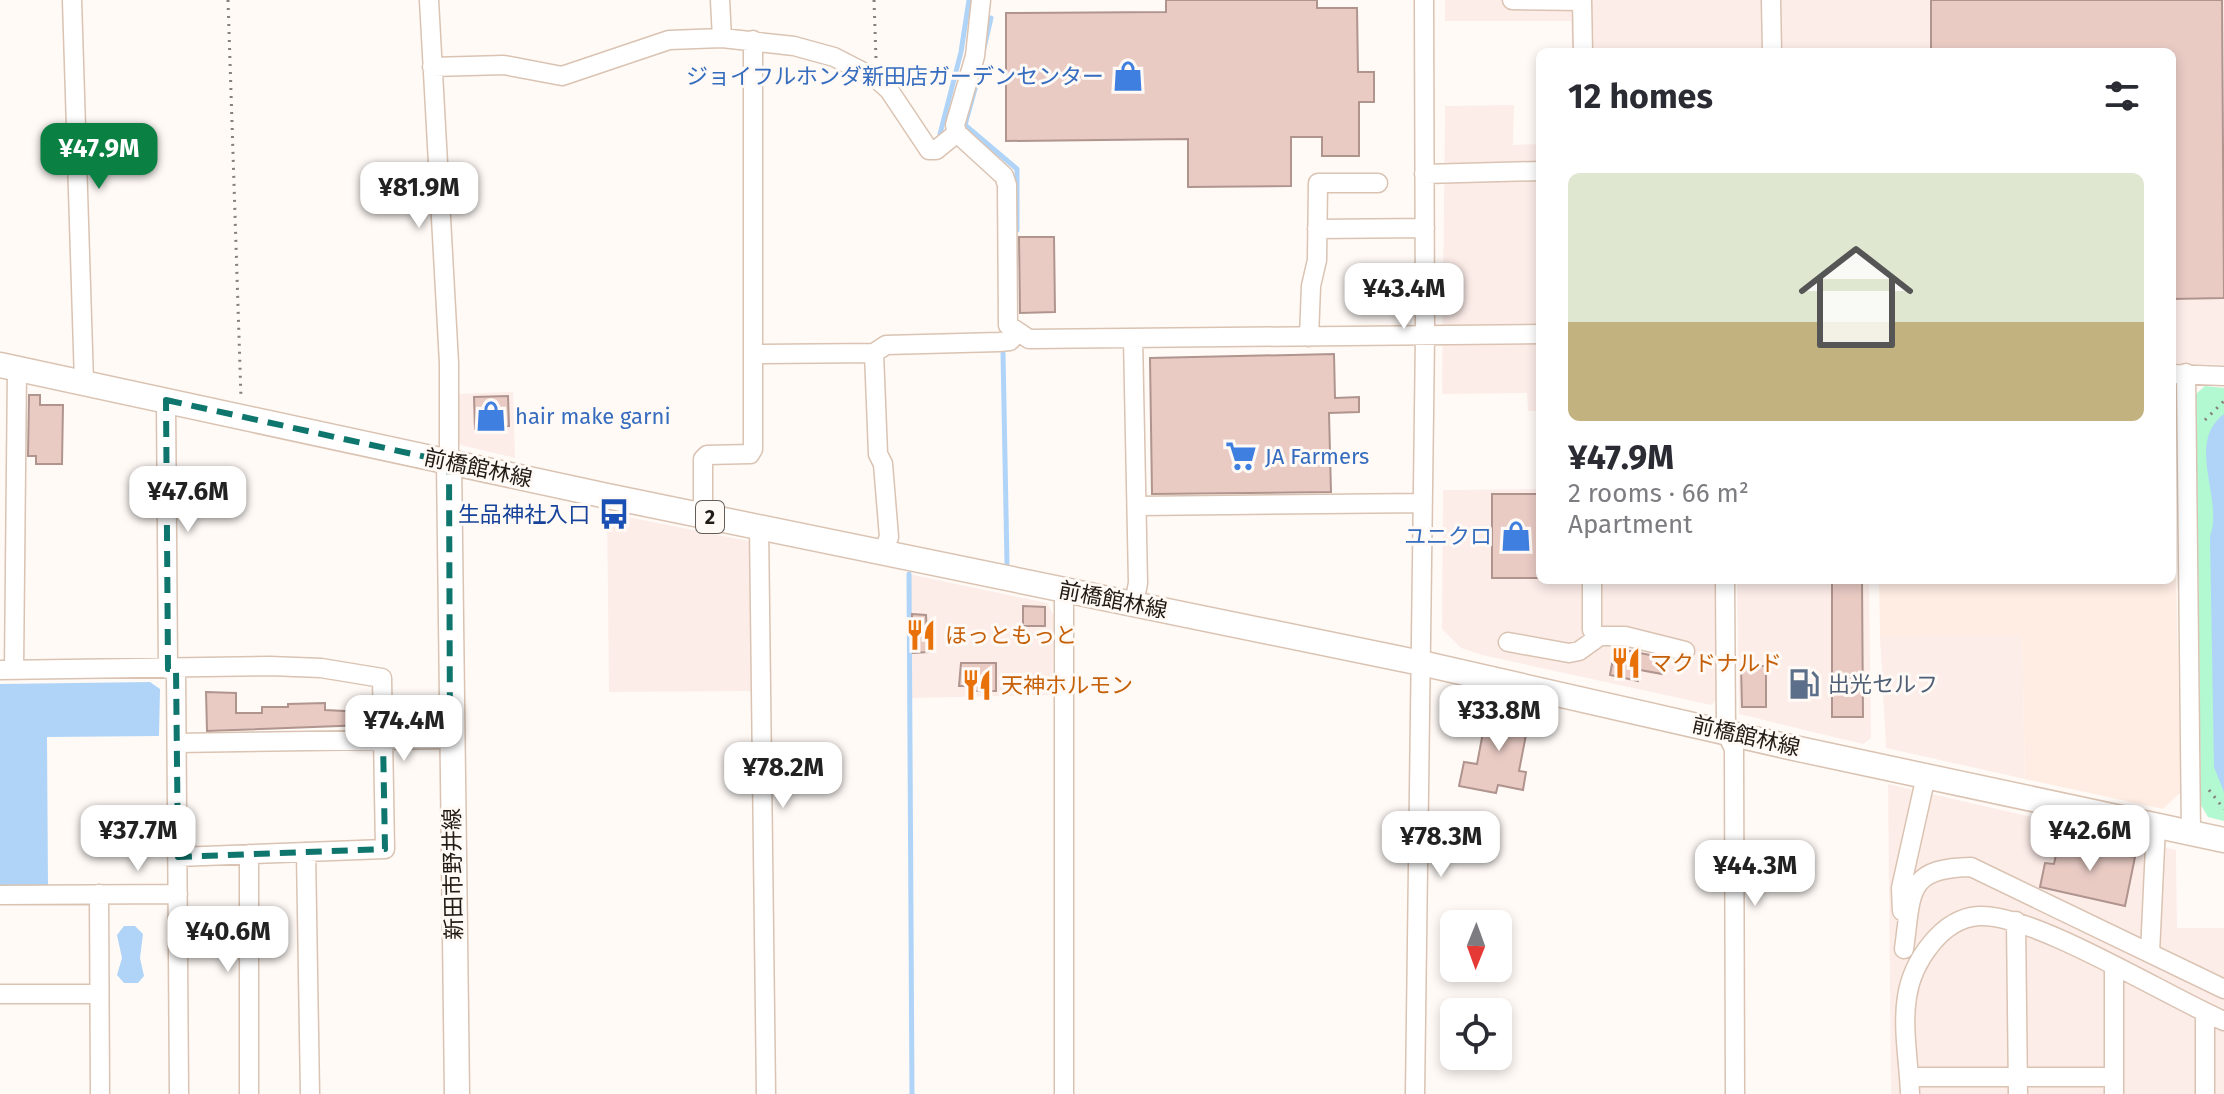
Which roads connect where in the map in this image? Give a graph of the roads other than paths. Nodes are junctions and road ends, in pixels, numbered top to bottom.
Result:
1 (72, 0) edge
2 (429, 0) edge
3 (720, 0) edge
4 (981, 0) edge
5 (1424, 0) edge
6 (1512, 0) edge
7 (1582, 0) edge
8 (1771, 0) edge
9 (722, 38) junction
10 (753, 40) junction
11 (1583, 48) edge
12 (1772, 48) edge
13 (432, 67) junction
14 (957, 133) junction
15 (1536, 171) edge
16 (1424, 174) junction
17 (1378, 183) dead end
18 (1425, 228) junction
19 (1317, 229) junction
20 (1016, 334) junction
21 (1536, 334) edge
22 (1425, 336) junction
23 (1309, 337) junction
24 (1133, 338) junction
25 (874, 353) junction
26 (754, 354) junction
27 (8, 366) edge
28 (2179, 374) edge
29 (2224, 376) edge
30 (84, 382) junction
31 (166, 400) junction
32 (449, 462) junction
33 (1423, 503) junction
34 (1137, 506) junction
35 (698, 514) junction
36 (759, 527) junction
37 (883, 552) junction
38 (1592, 584) edge
39 (1725, 584) edge
40 (1064, 590) junction
41 (1134, 604) junction
42 (1592, 630) dead end
43 (1508, 642) dead end
44 (1685, 651) dead end
45 (1421, 663) junction
46 (172, 669) junction
47 (7, 670) edge
48 (1726, 732) junction
49 (450, 739) junction
50 (383, 740) junction
51 (177, 743) junction
52 (1926, 776) junction
53 (2156, 825) junction
54 (2191, 833) junction
55 (2224, 840) edge
56 (306, 852) junction
57 (249, 854) junction
58 (178, 857) junction
59 (99, 894) junction
60 (178, 894) junction
61 (0, 895) edge
62 (2016, 921) junction
63 (1904, 949) junction
64 (2150, 953) junction
65 (2114, 967) junction
66 (2224, 989) edge
67 (0, 994) edge
68 (99, 994) junction
69 (1906, 998) junction
70 (2205, 1013) junction
71 (2224, 1021) edge
72 (1910, 1086) edge
73 (2018, 1086) edge
74 (2114, 1086) edge
75 (100, 1094) edge
76 (179, 1094) edge
77 (249, 1094) edge
78 (310, 1094) edge
79 (457, 1094) edge
80 (766, 1094) edge
81 (1064, 1094) edge
82 (1415, 1094) edge
83 (1735, 1094) edge
84 (2205, 1094) edge

1 - 30 street
2 - 13 street
3 - 9 street
4 - 14 street
5 - 16 street
6 - 7 street
7 - 11 street
8 - 12 street
9 - 10 street
9 - 13 street
10 - 14 street
10 - 26 street
13 - 32 street
14 - 20 street
15 - 16 street
16 - 18 street
17 - 19 street
18 - 19 street
18 - 22 street
19 - 23 street
20 - 24 street
20 - 25 street
21 - 22 street
22 - 23 street
22 - 33 street
23 - 24 street
24 - 34 street
25 - 26 street
25 - 37 street
26 - 35 street
27 - 30 main road, 前橋館林線 / 2
27 - 47 street
28 - 29 street
28 - 54 street
30 - 31 main road, 前橋館林線 / 2
31 - 32 main road, 前橋館林線 / 2
31 - 46 street
32 - 35 main road, 前橋館林線 / 2
32 - 49 main road, 新田市野井線
33 - 34 street
33 - 45 street
34 - 41 street
35 - 36 main road, 前橋館林線 / 2
36 - 37 main road, 前橋館林線 / 2
36 - 80 street
37 - 40 main road, 前橋館林線 / 2
38 - 42 street
39 - 48 street
40 - 41 main road, 前橋館林線 / 2
40 - 81 street
41 - 45 main road, 前橋館林線 / 2
43 - 44 street
45 - 48 main road, 前橋館林線 / 2
45 - 82 street
46 - 47 street
46 - 50 street
46 - 51 street
48 - 52 main road, 前橋館林線 / 2
48 - 83 street
49 - 50 street
49 - 79 main road, 新田市野井線
50 - 51 street
50 - 56 street
51 - 58 street
52 - 53 main road, 前橋館林線 / 2
52 - 63 street
53 - 54 main road, 前橋館林線 / 2
53 - 64 street
54 - 55 main road, 前橋館林線 / 2
56 - 57 street
56 - 78 street
57 - 58 street
57 - 77 street
58 - 60 street
59 - 60 street
59 - 61 street
59 - 68 street
60 - 76 street
62 - 65 street
62 - 69 street
62 - 73 street
63 - 64 street
63 - 69 street
64 - 66 street
65 - 70 street
65 - 74 street
67 - 68 street
68 - 75 street
69 - 72 street
70 - 71 street
70 - 84 street
72 - 73 street
73 - 74 street

